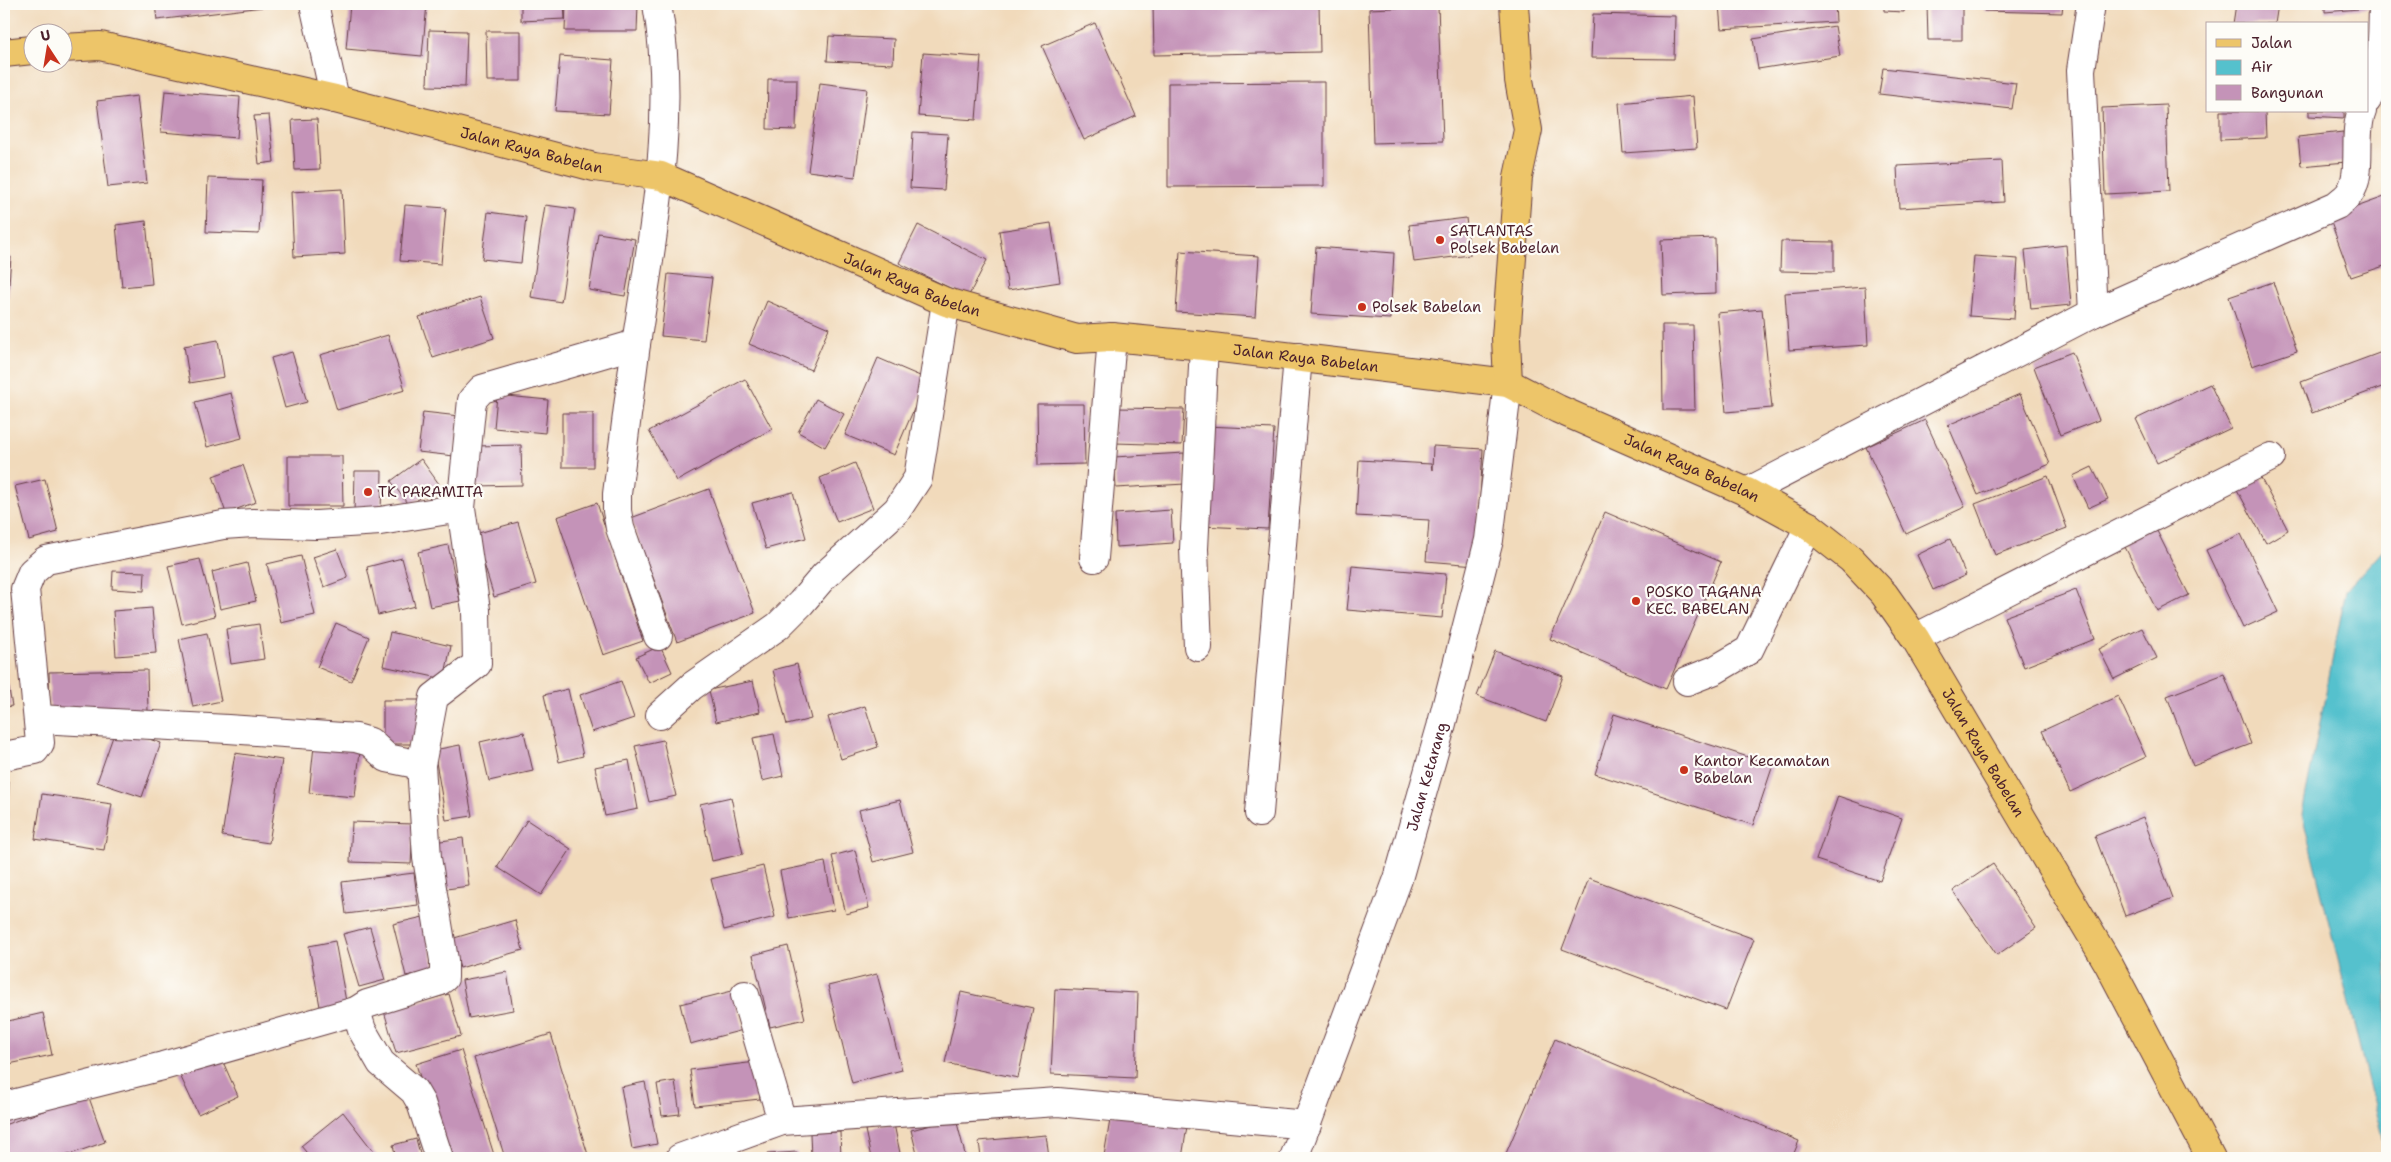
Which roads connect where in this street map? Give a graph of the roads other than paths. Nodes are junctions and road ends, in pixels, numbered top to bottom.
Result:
1 (314, 4) edge
2 (657, 4) edge
3 (1514, 4) edge
4 (2091, 4) edge
5 (2383, 4) edge
6 (72, 47) edge
7 (22, 51) edge
8 (4, 53) edge
9 (2368, 98) edge
10 (335, 99) junction
11 (2362, 112) edge
12 (661, 176) junction
13 (946, 302) junction
14 (2093, 313) junction
15 (1112, 338) junction
16 (636, 344) junction
17 (1204, 346) junction
18 (1298, 357) junction
19 (1508, 383) junction
20 (2271, 457) dead end
21 (1747, 492) junction
22 (461, 508) junction
23 (1809, 526) junction
24 (1094, 558) dead end
25 (658, 636) dead end
26 (1915, 638) junction
27 (1198, 647) dead end
28 (1687, 681) dead end
29 (660, 715) dead end
30 (38, 719) junction
31 (4, 756) edge
32 (421, 765) junction
33 (1259, 813) dead end
34 (745, 996) dead end
35 (356, 1011) junction
36 (4, 1106) edge
37 (782, 1121) junction
38 (1307, 1125) junction
39 (439, 1158) edge
40 (680, 1158) edge
41 (1294, 1158) edge
42 (2211, 1158) edge

1 - 10 street
2 - 12 street
3 - 19 main road
4 - 14 street
5 - 9 street
6 - 10 main road, Jalan Raya Babelan
7 - 8 main road
10 - 12 main road, Jalan Raya Babelan
11 - 14 street
12 - 13 main road, Jalan Raya Babelan
12 - 16 street
13 - 15 main road, Jalan Raya Babelan
13 - 29 street
14 - 21 street
15 - 17 main road, Jalan Raya Babelan
15 - 24 street
16 - 22 street
16 - 25 street
17 - 18 main road, Jalan Raya Babelan
17 - 27 street
18 - 19 main road, Jalan Raya Babelan
18 - 33 street
19 - 21 main road, Jalan Raya Babelan
19 - 38 street, Jalan Ketarang
20 - 26 street
21 - 23 main road, Jalan Raya Babelan
22 - 30 street
22 - 32 street
23 - 26 main road, Jalan Raya Babelan
23 - 28 street
26 - 42 main road, Jalan Raya Babelan
30 - 31 street
30 - 32 street
32 - 35 street
34 - 37 street
35 - 36 street
35 - 39 street
37 - 38 street
37 - 40 street
38 - 41 street, Jalan Ketarang

